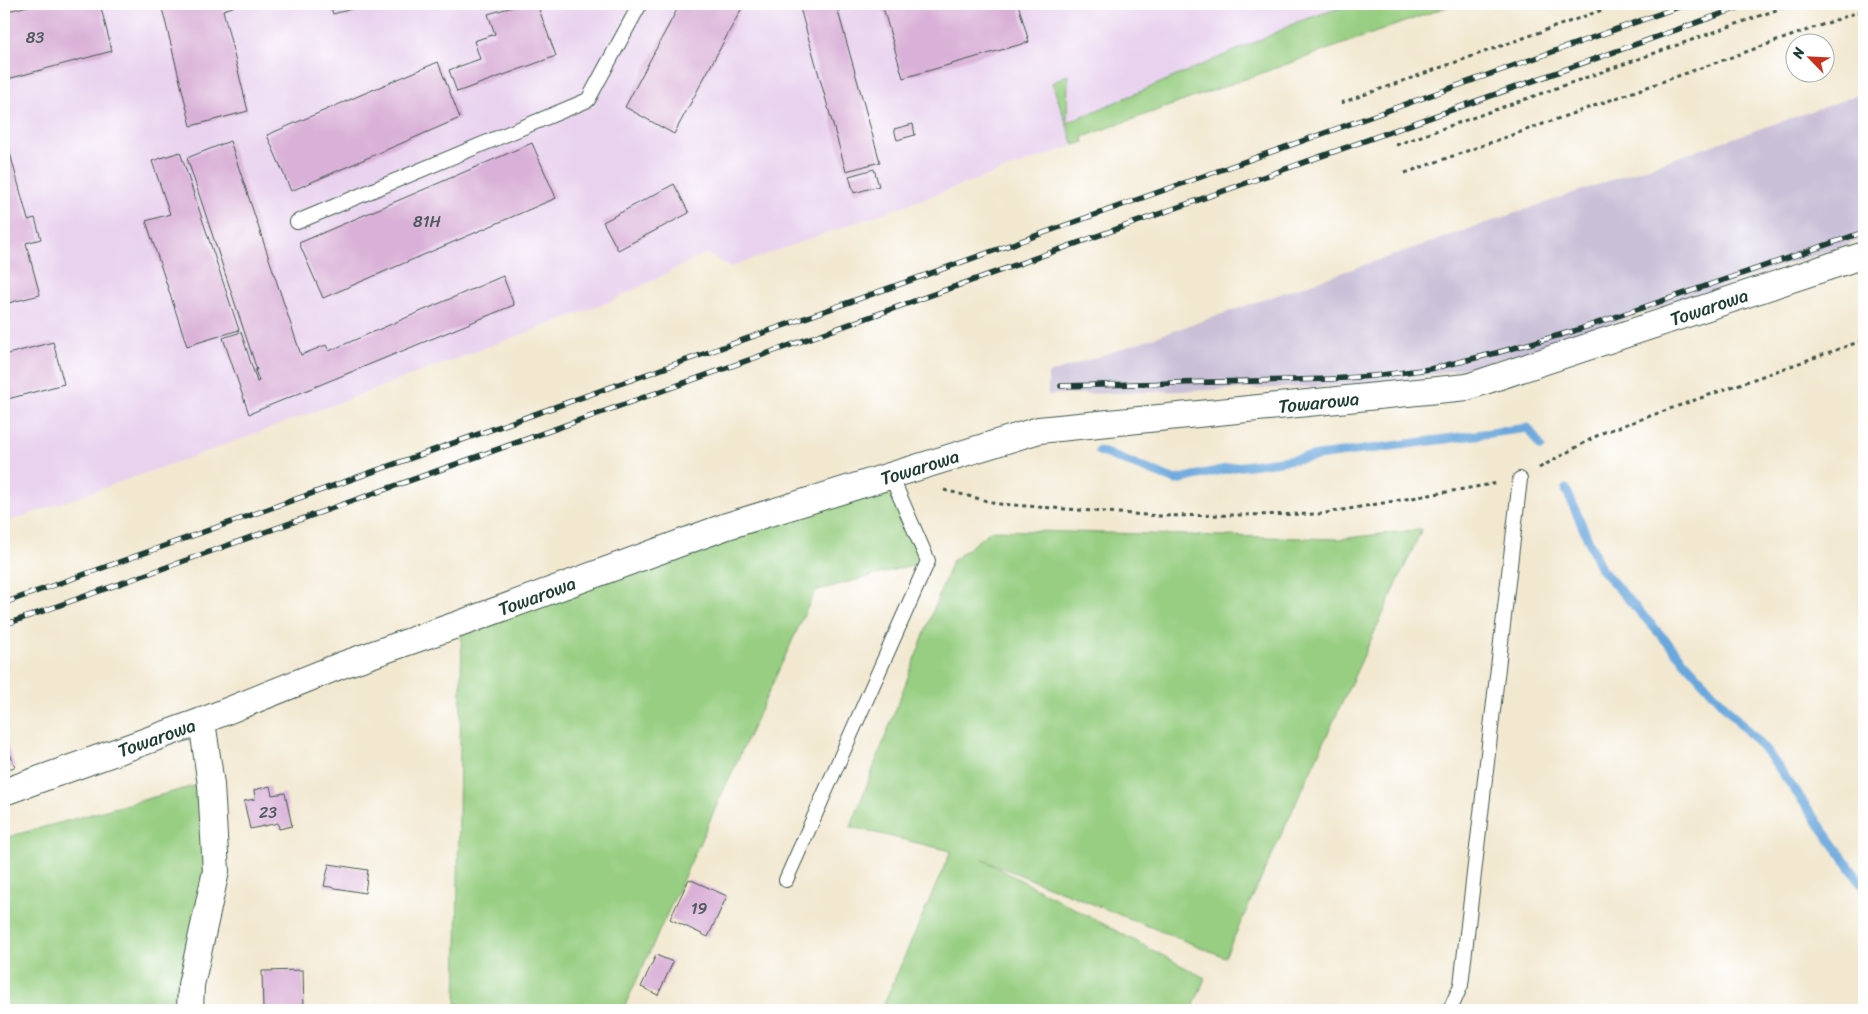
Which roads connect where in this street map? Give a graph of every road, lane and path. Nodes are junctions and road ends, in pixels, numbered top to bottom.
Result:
1 (640, 4) edge
2 (1619, 4) edge
3 (1793, 4) edge
4 (1864, 10) edge
5 (1340, 103) dead end
6 (1396, 145) dead end
7 (1406, 173) dead end
8 (297, 222) dead end
9 (1864, 255) edge
10 (1864, 340) edge
11 (890, 476) junction
12 (1520, 479) junction
13 (936, 488) dead end
14 (202, 721) junction
15 (4, 792) edge
16 (786, 880) dead end
17 (190, 1010) edge
18 (1450, 1010) edge

1 - 8 lane
2 - 5 path
3 - 6 path
4 - 7 path
9 - 11 street, Towarowa
10 - 12 path
11 - 14 street, Towarowa
11 - 16 lane
12 - 13 path
12 - 18 lane
14 - 15 street, Towarowa
14 - 17 street

